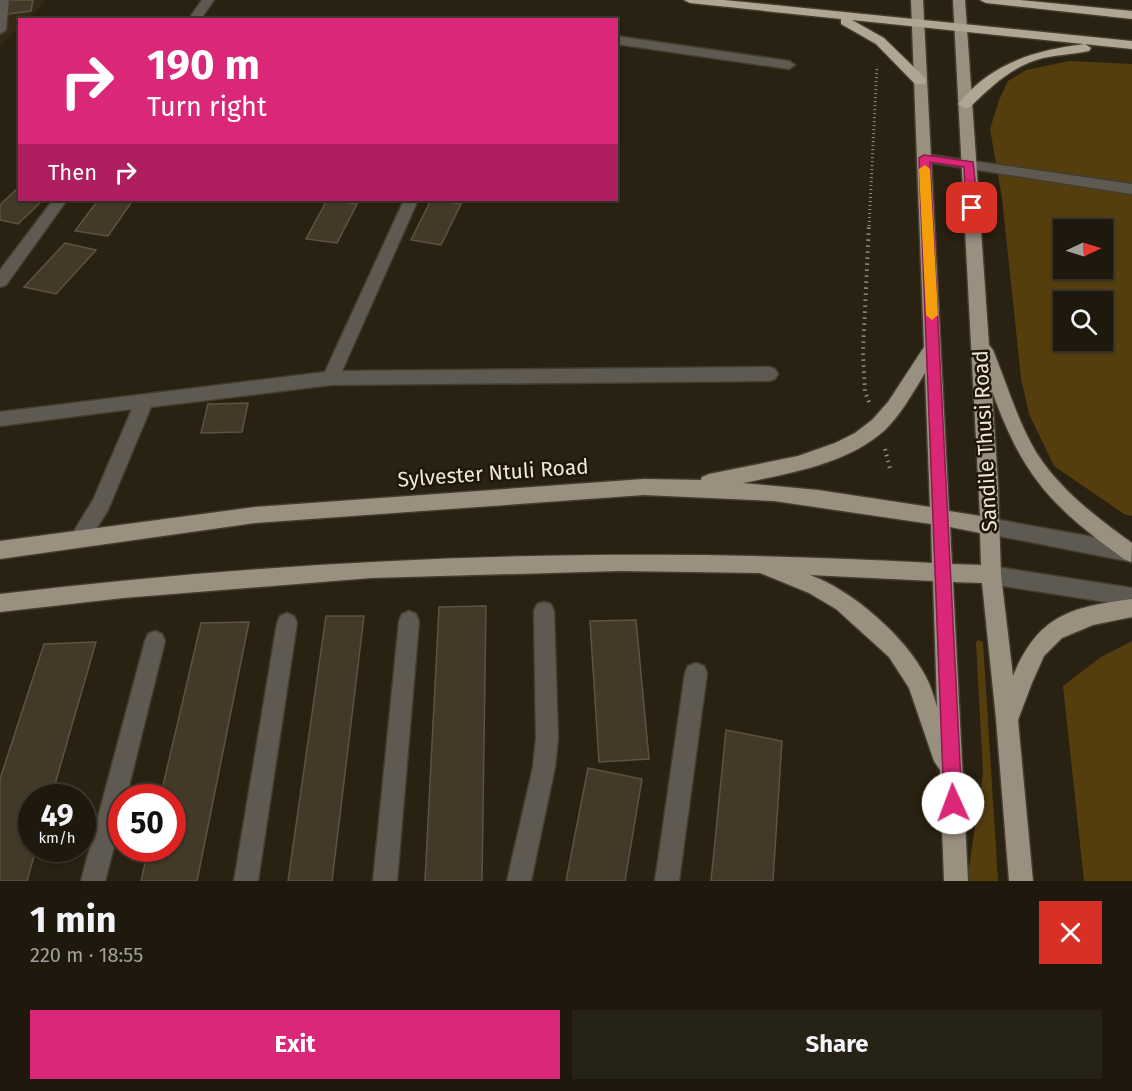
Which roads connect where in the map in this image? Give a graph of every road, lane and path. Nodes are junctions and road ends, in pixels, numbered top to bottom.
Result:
1 (3, 0) edge
2 (208, 0) edge
3 (690, 0) edge
4 (917, 0) edge
5 (958, 0) edge
6 (986, 0) edge
7 (1050, 0) edge
8 (1077, 9) junction
9 (833, 15) junction
10 (1132, 15) edge
11 (195, 18) edge
12 (917, 24) junction
13 (960, 29) junction
14 (0, 30) edge
15 (618, 40) edge
16 (880, 41) junction
17 (1126, 44) edge
18 (789, 65) dead end
19 (920, 81) junction
20 (965, 104) junction
21 (924, 158) junction
22 (969, 165) junction
23 (1132, 189) edge
24 (59, 201) edge
25 (411, 201) edge
26 (0, 280) edge
27 (980, 337) junction
28 (934, 345) junction
29 (769, 374) dead end
30 (331, 378) junction
31 (144, 403) junction
32 (0, 419) edge
33 (878, 424) junction
34 (890, 468) dead end
35 (690, 486) junction
36 (941, 517) junction
37 (989, 526) junction
38 (79, 539) junction
39 (0, 550) edge
40 (1132, 553) edge
41 (749, 563) junction
42 (941, 572) junction
43 (991, 576) junction
44 (1132, 597) edge
45 (0, 603) edge
46 (1132, 608) edge
47 (544, 611) dead end
48 (409, 621) dead end
49 (287, 623) dead end
50 (155, 641) dead end
51 (696, 673) dead end
52 (1007, 719) junction
53 (952, 779) junction
54 (93, 881) edge
55 (246, 881) edge
56 (385, 881) edge
57 (519, 881) edge
58 (667, 881) edge
59 (956, 881) edge
60 (1021, 881) edge

1 - 14 street
2 - 11 street
3 - 9 highway
4 - 12 main road
5 - 13 main road, Sandile Thusi Road
6 - 8 highway
7 - 8 highway
8 - 10 highway
9 - 12 highway
9 - 16 highway
12 - 13 highway
12 - 19 main road
13 - 17 highway
13 - 20 main road, Sandile Thusi Road
15 - 18 street
16 - 19 highway
16 - 33 path
17 - 20 highway
19 - 21 main road
20 - 22 main road, Sandile Thusi Road
21 - 22 street
21 - 28 main road
22 - 23 street
22 - 27 main road, Sandile Thusi Road
24 - 26 street
25 - 30 street
27 - 37 main road, Sandile Thusi Road
27 - 40 main road
28 - 33 main road
28 - 36 main road
29 - 30 street
30 - 31 street
31 - 32 street
31 - 38 street
33 - 34 path
33 - 35 main road
35 - 36 main road, Sylvester Ntuli Road
35 - 38 main road, Sylvester Ntuli Road
36 - 37 main road, Sylvester Ntuli Road
36 - 42 main road
37 - 40 street
37 - 43 main road, Sandile Thusi Road
38 - 39 main road, Sylvester Ntuli Road
41 - 42 main road
41 - 45 main road
41 - 53 main road
42 - 43 main road
42 - 53 main road
43 - 44 street
43 - 52 main road, Sandile Thusi Road
46 - 52 main road
47 - 57 street
48 - 56 street
49 - 55 street
50 - 54 street
51 - 58 street
52 - 60 main road, Sandile Thusi Road
53 - 59 main road

